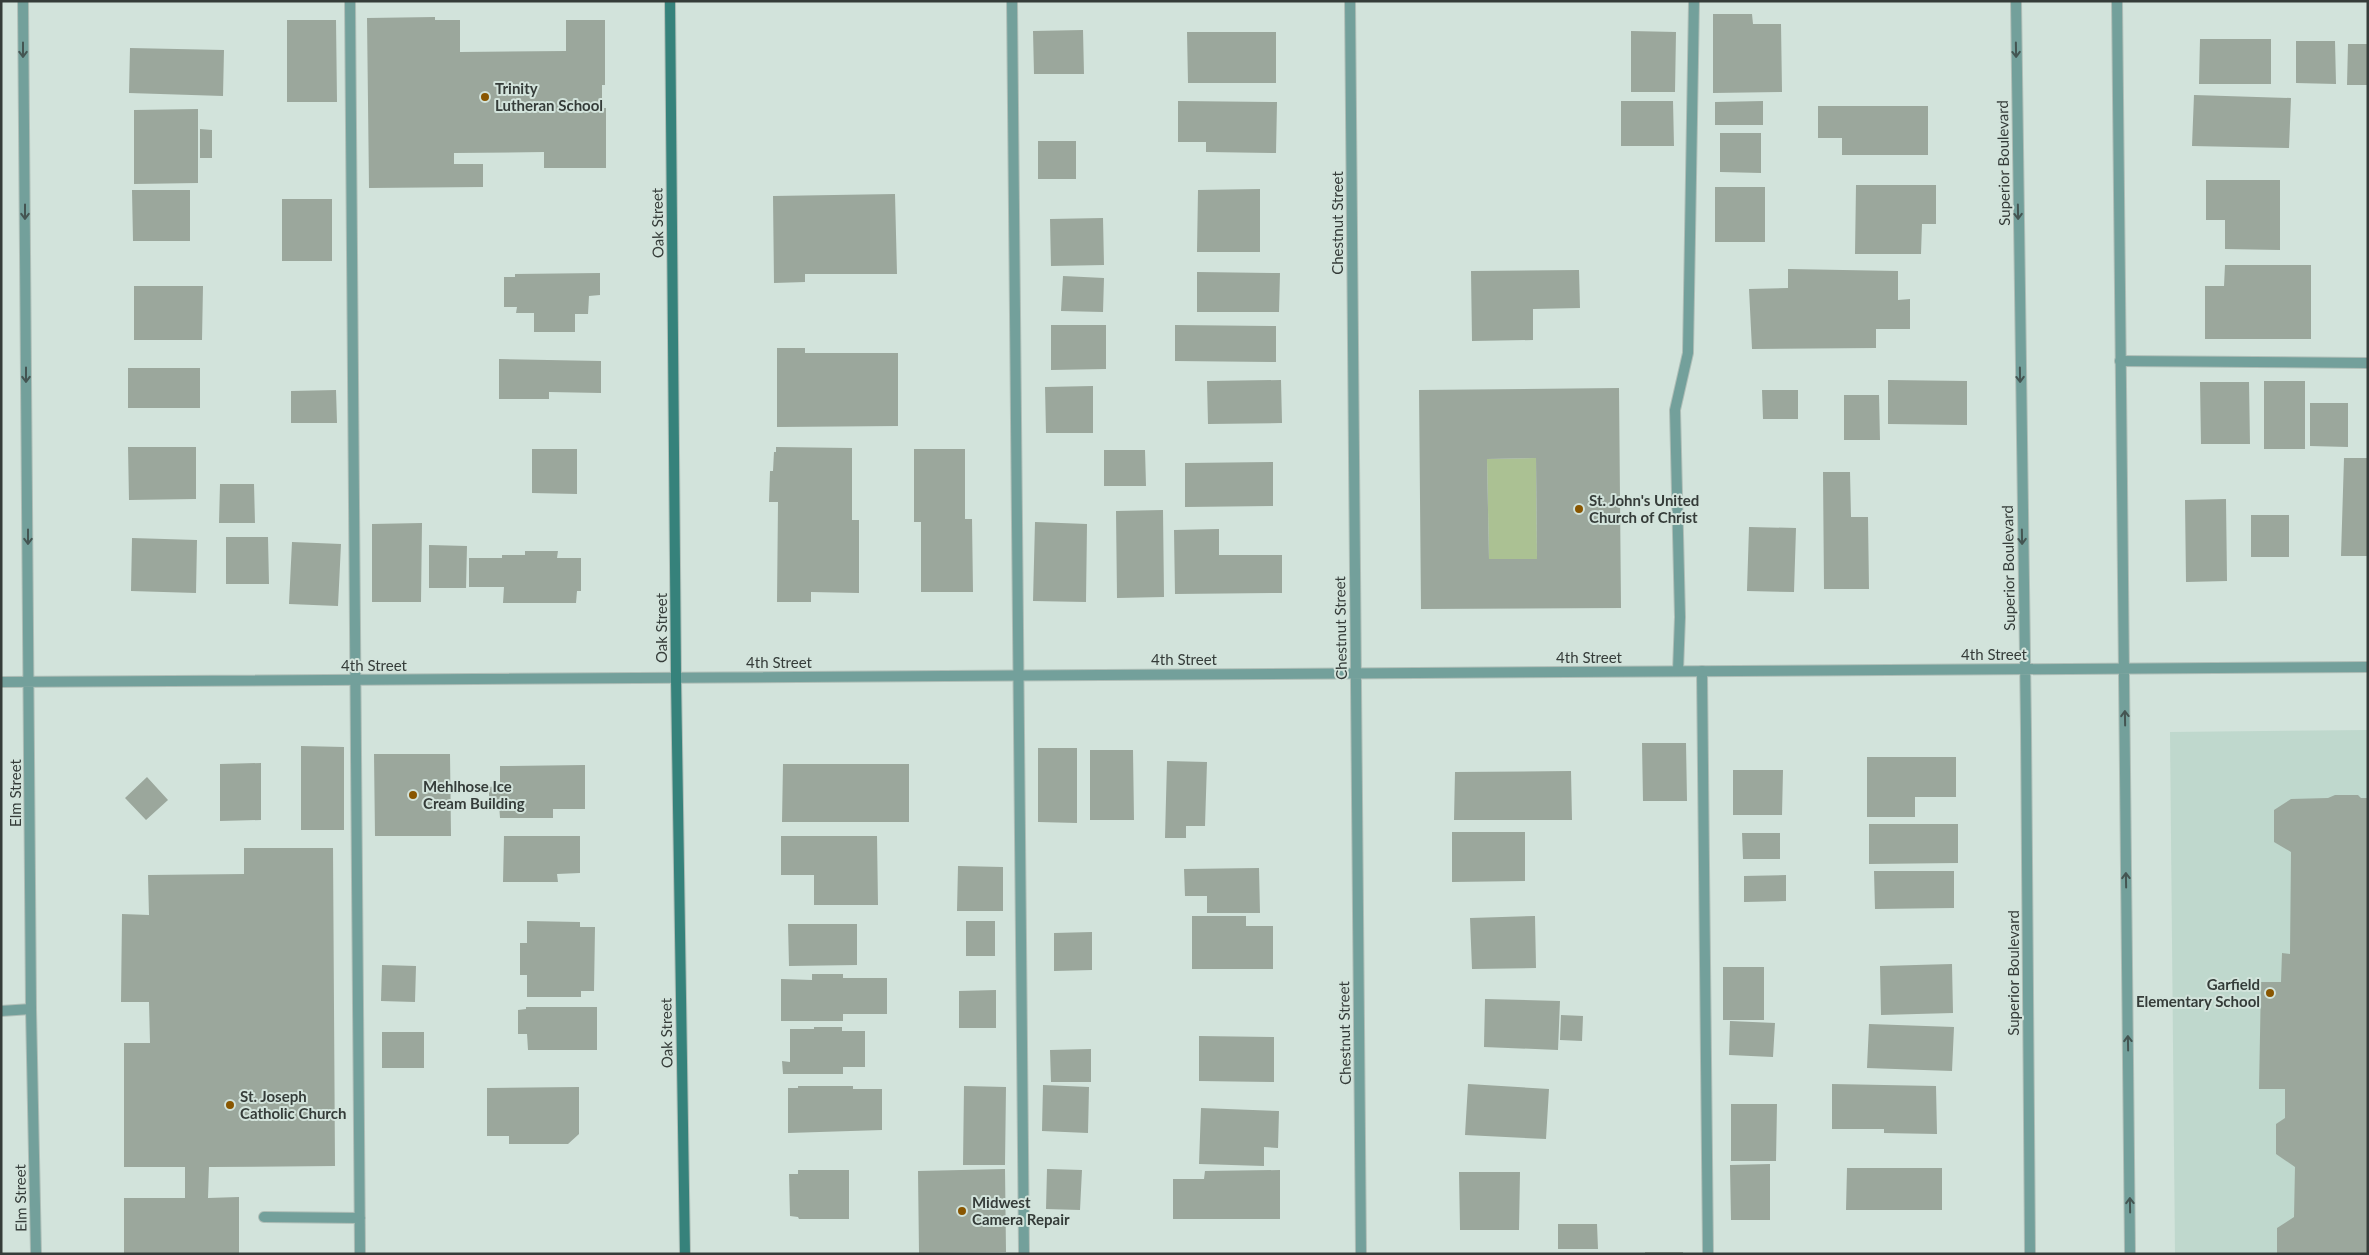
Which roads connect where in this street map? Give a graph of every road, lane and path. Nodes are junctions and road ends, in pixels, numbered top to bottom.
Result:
1 (23, 1) edge
2 (350, 1) edge
3 (670, 1) edge
4 (1012, 1) edge
5 (1350, 1) edge
6 (1694, 1) edge
7 (2016, 1) edge
8 (2117, 1) edge
9 (2120, 362) junction
10 (2368, 363) edge
11 (2368, 667) edge
12 (2024, 669) junction
13 (2124, 669) junction
14 (1678, 671) junction
15 (1702, 671) junction
16 (1356, 673) junction
17 (1017, 676) junction
18 (676, 678) junction
19 (355, 680) junction
20 (1, 682) edge
21 (29, 682) junction
22 (31, 1009) junction
23 (1, 1011) edge
24 (264, 1217) dead end
25 (360, 1218) junction
26 (36, 1254) edge
27 (360, 1254) edge
28 (685, 1254) edge
29 (1024, 1254) edge
30 (1361, 1254) edge
31 (1708, 1254) edge
32 (2030, 1254) edge
33 (2130, 1254) edge

1 -> 21 street, Elm Street
2 - 19 street
3 - 18 street, Oak Street
4 - 17 street
5 - 16 street, Chestnut Street
6 - 14 street
7 -> 12 street, Superior Boulevard
8 - 9 street
9 - 10 street
9 - 13 street
11 - 13 street, 4th Street
12 - 13 street, 4th Street
12 - 15 street, 4th Street
12 - 32 street, Superior Boulevard
33 -> 13 street
14 - 15 street, 4th Street
14 - 16 street, 4th Street
15 - 31 street
16 - 17 street, 4th Street
16 - 30 street, Chestnut Street
17 - 18 street, 4th Street
17 - 29 street
18 - 19 street, 4th Street
18 - 28 street, Oak Street
19 - 21 street, 4th Street
19 - 25 street
20 - 21 street, 4th Street
21 - 22 street, Elm Street
22 - 23 street
22 - 26 street, Elm Street
24 - 25 street
25 - 27 street

